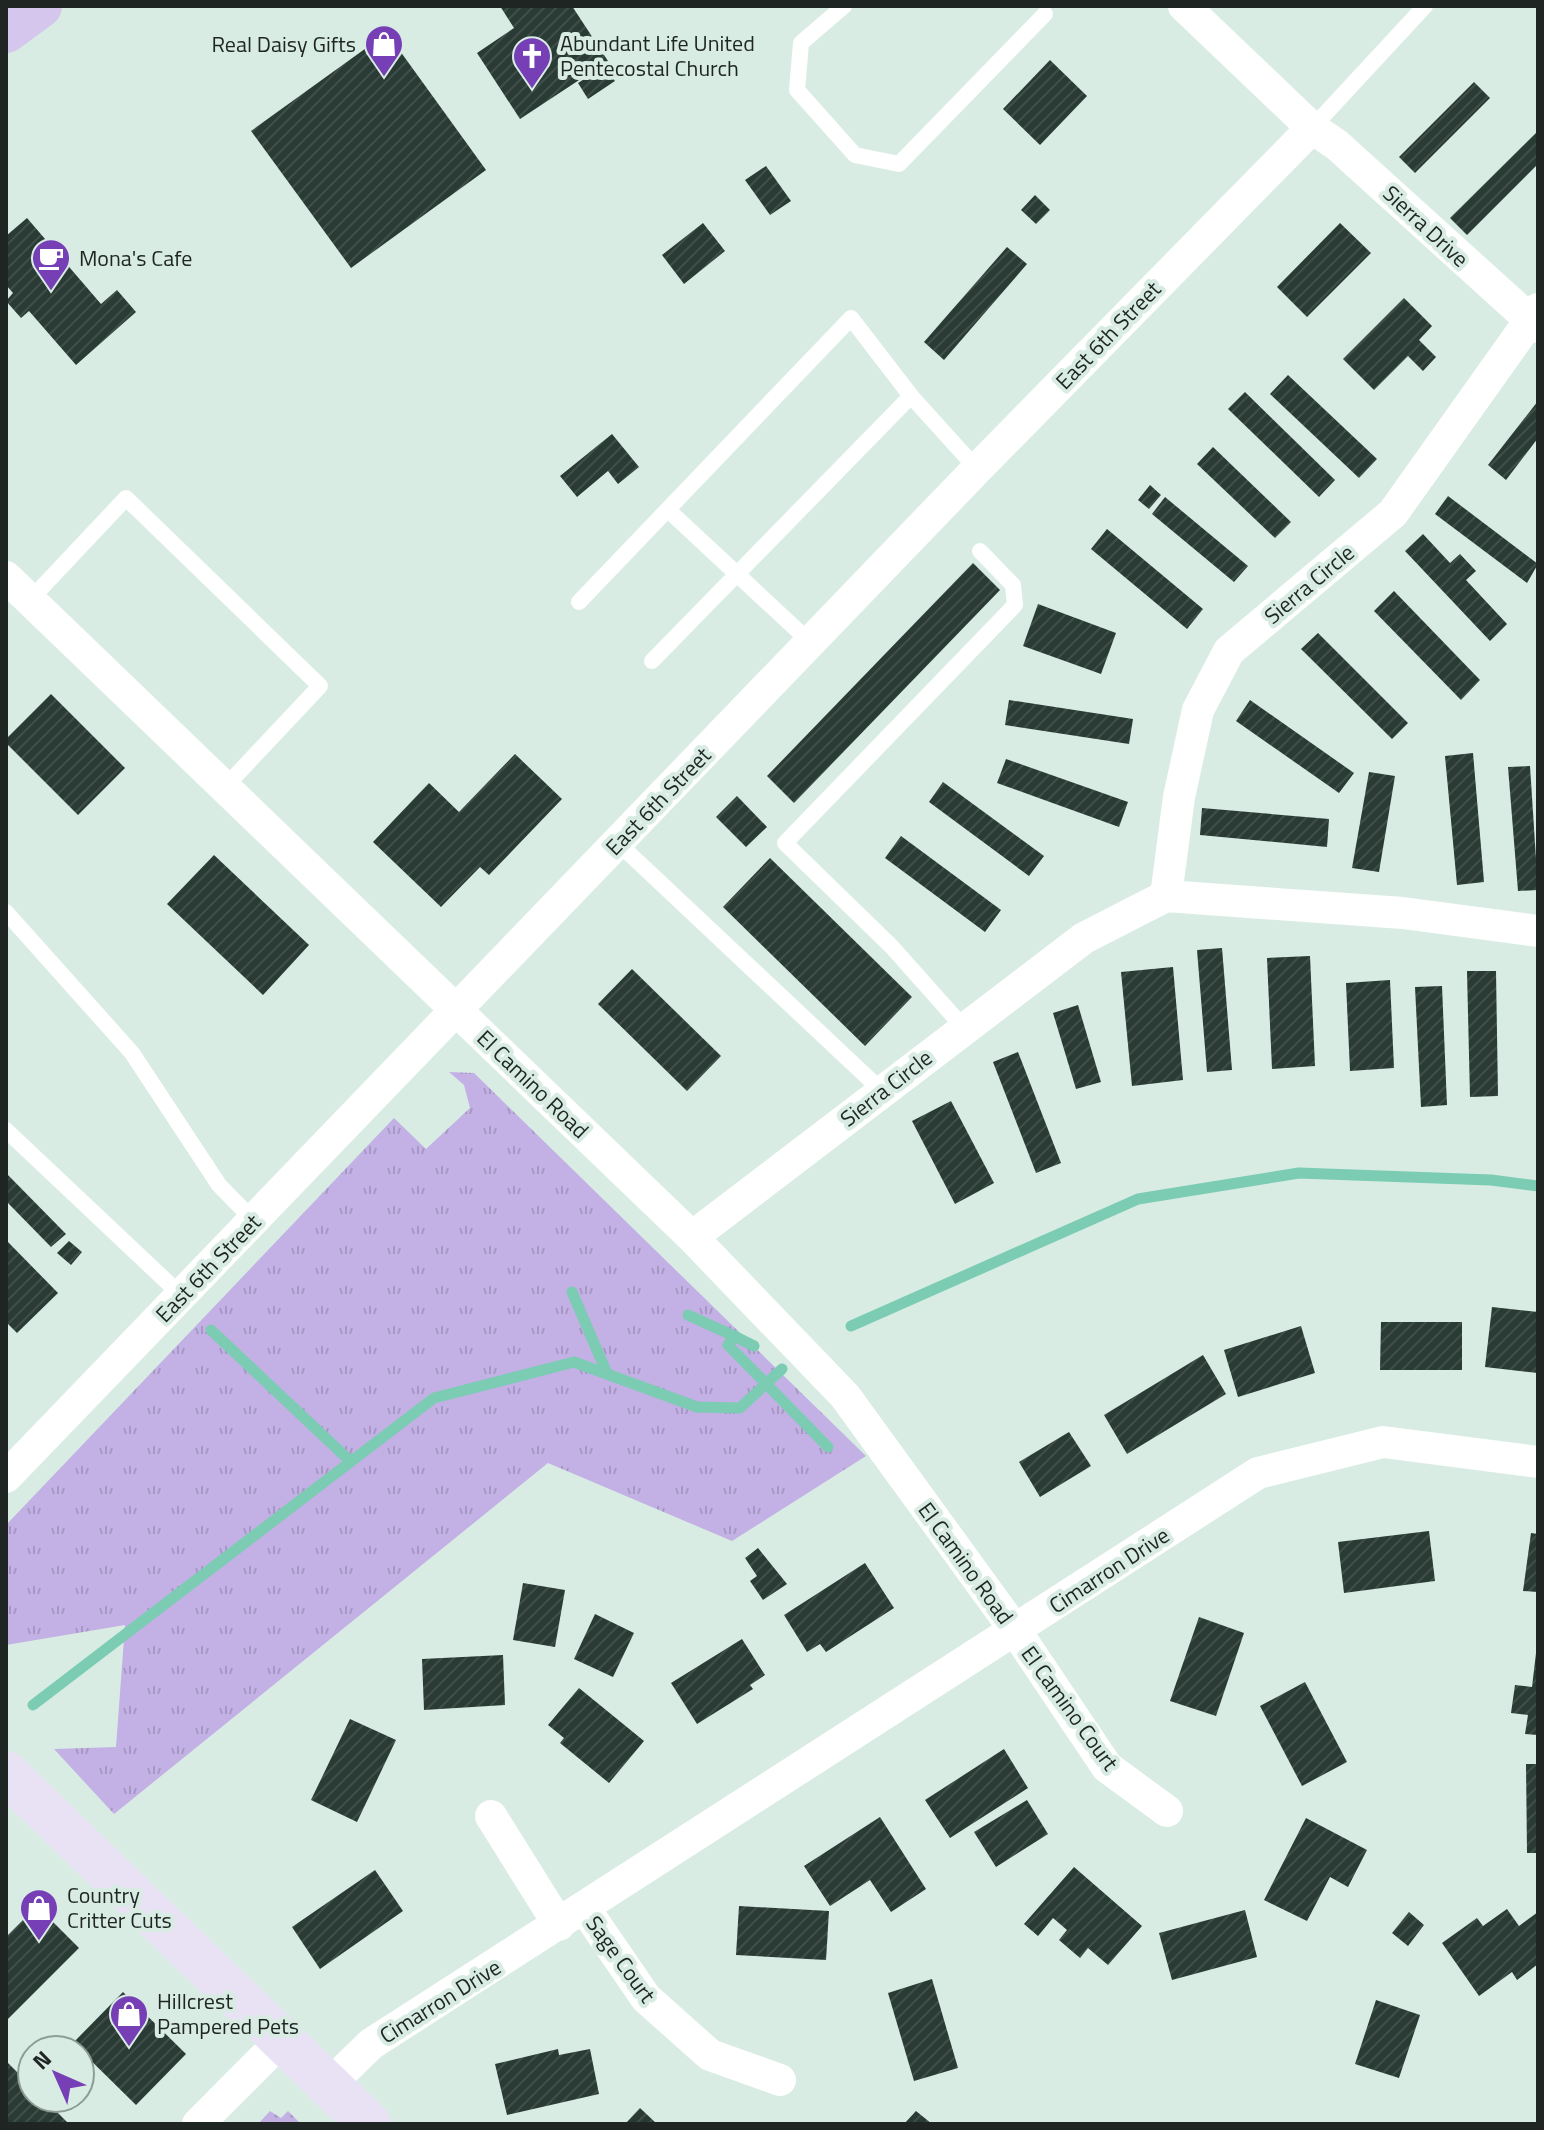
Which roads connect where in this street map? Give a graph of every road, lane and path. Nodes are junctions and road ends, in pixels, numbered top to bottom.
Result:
1 (40, 6) edge
2 (844, 6) edge
3 (1184, 6) edge
4 (1425, 6) edge
5 (1045, 14) dead end
6 (6, 31) edge
7 (1312, 128) junction
8 (1534, 319) edge
9 (911, 396) junction
10 (977, 469) junction
11 (668, 510) junction
12 (980, 551) dead end
13 (738, 574) junction
14 (6, 577) edge
15 (30, 600) junction
16 (579, 602) dead end
17 (810, 642) junction
18 (652, 661) dead end
19 (225, 787) junction
20 (618, 843) junction
21 (1166, 896) junction
22 (6, 912) edge
23 (1538, 931) edge
24 (456, 1010) junction
25 (964, 1028) junction
26 (882, 1091) junction
27 (6, 1130) edge
28 (254, 1221) junction
29 (692, 1237) junction
30 (182, 1296) junction
31 (1538, 1462) edge
32 (6, 1477) edge
33 (1015, 1630) junction
34 (6, 1773) edge
35 (1167, 1811) dead end
36 (491, 1816) dead end
37 (572, 1917) junction
38 (282, 2040) junction
39 (780, 2080) dead end
40 (329, 2085) junction
41 (198, 2124) edge
42 (369, 2124) edge

1 - 6 main road
2 - 5 lane
3 - 7 street, Sierra Drive
4 - 7 lane
7 - 8 street, Sierra Drive
7 - 10 street, East 6th Street
8 - 21 street, Sierra Circle
9 - 10 lane
9 - 11 lane
9 - 13 lane
10 - 17 street, East 6th Street
11 - 13 lane
11 - 16 lane
12 - 25 lane
13 - 17 lane
13 - 18 lane
14 - 15 street, El Camino Road
15 - 19 street, El Camino Road
15 - 19 lane
17 - 20 street, East 6th Street
19 - 24 street, El Camino Road
20 - 24 street, East 6th Street
20 - 26 lane
21 - 23 street
21 - 25 street, Sierra Circle
22 - 28 lane
24 - 28 street, East 6th Street
24 - 29 street, El Camino Road
25 - 26 street, Sierra Circle
26 - 29 street, Sierra Circle
27 - 30 lane
28 - 30 street, East 6th Street
29 - 33 street, El Camino Road
30 - 32 street, East 6th Street
31 - 33 street, Cimarron Drive
33 - 35 street, El Camino Court
33 - 37 street, Cimarron Drive
34 - 38 main road
36 - 37 street
37 - 39 street, Sage Court
37 - 40 street, Cimarron Drive
38 - 40 main road
38 - 41 street
40 - 42 main road

